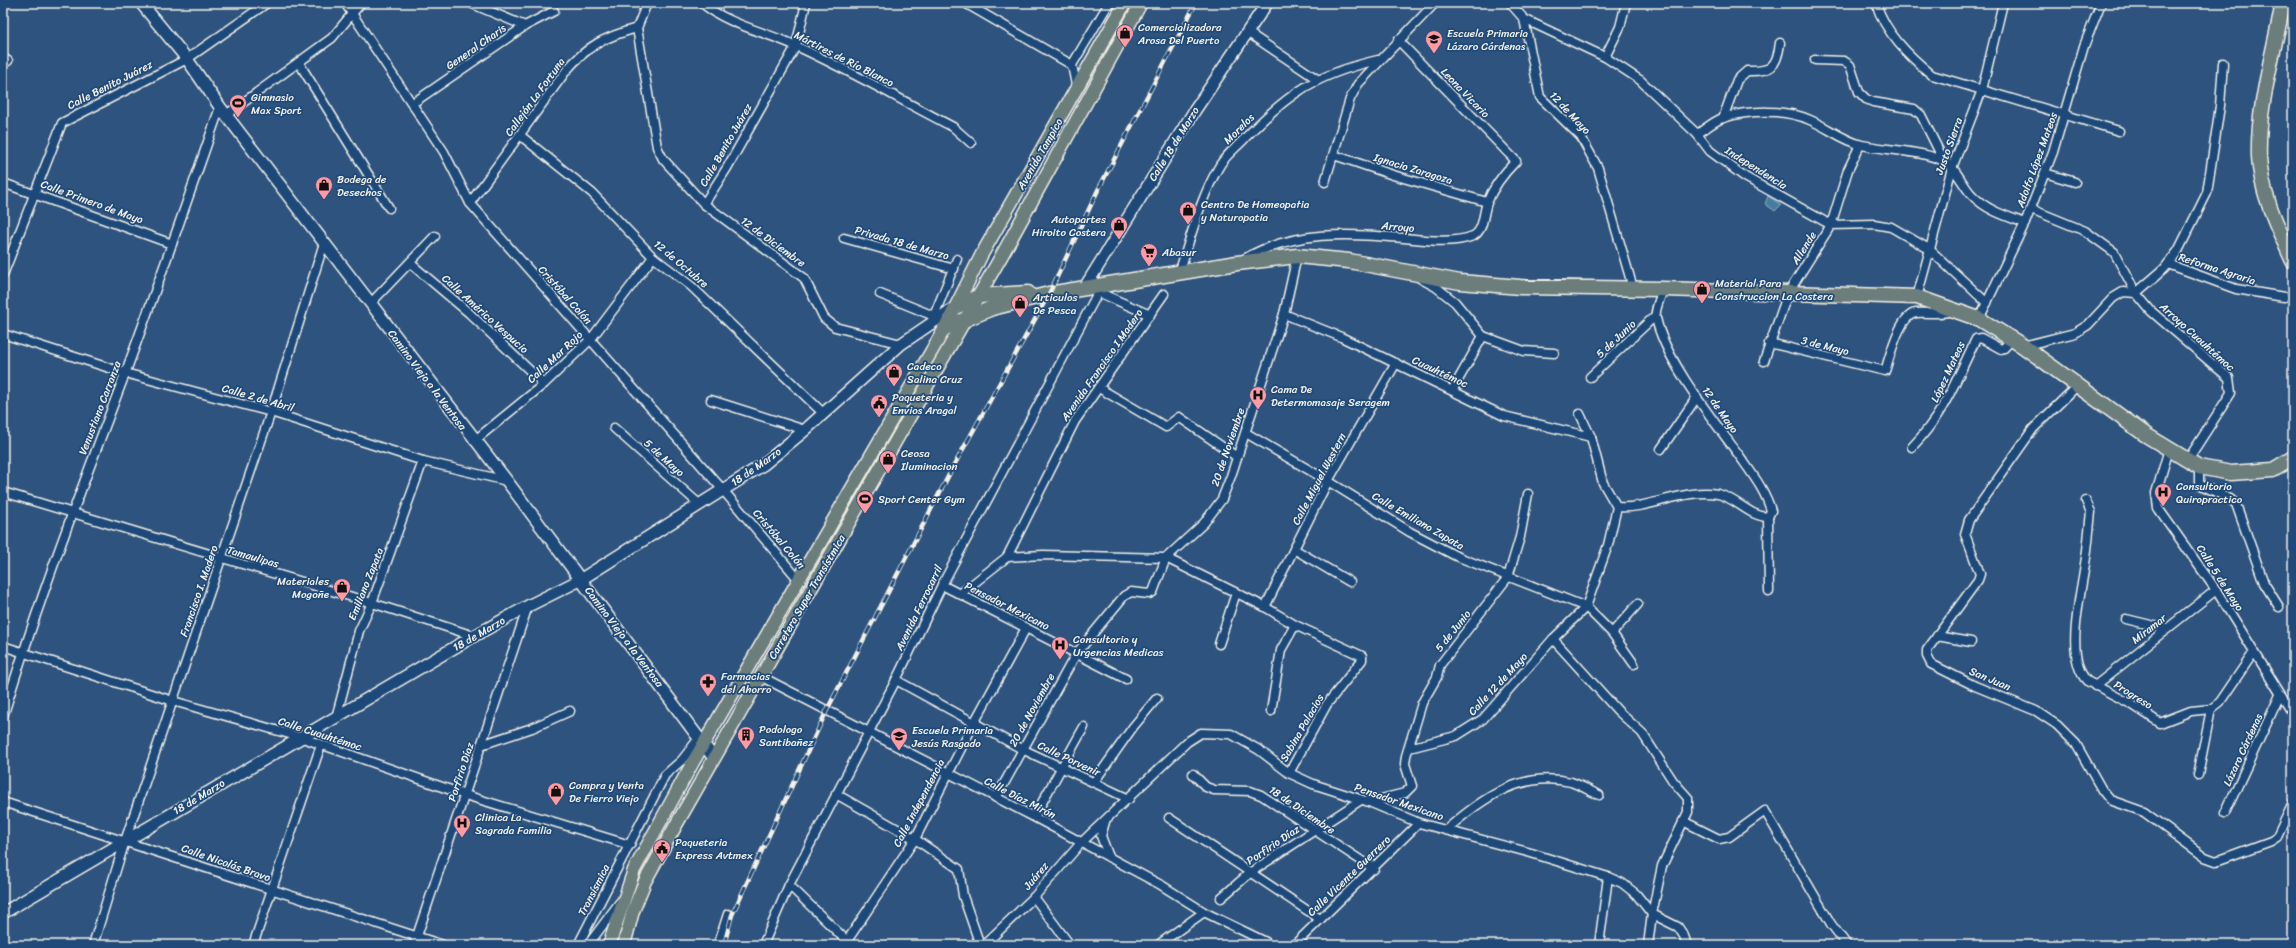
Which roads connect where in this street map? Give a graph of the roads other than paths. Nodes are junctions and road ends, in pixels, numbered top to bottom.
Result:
1 (141, 3) edge
2 (267, 3) edge
3 (345, 3) edge
4 (361, 3) edge
5 (470, 3) edge
6 (647, 3) edge
7 (702, 3) edge
8 (806, 3) edge
9 (964, 3) edge
10 (1109, 3) edge
11 (1126, 3) edge
12 (1141, 3) edge
13 (1266, 3) edge
14 (1434, 3) edge
15 (1510, 3) edge
16 (1626, 3) edge
17 (1876, 3) edge
18 (2002, 3) edge
19 (2101, 3) edge
20 (2283, 3) edge
21 (554, 11) dead end
22 (353, 14) junction
23 (1524, 19) junction
24 (525, 26) junction
25 (637, 28) junction
26 (1246, 32) junction
27 (1398, 40) junction
28 (1780, 43) dead end
29 (796, 46) junction
30 (1605, 57) junction
31 (186, 59) junction
32 (1378, 60) junction
33 (1815, 60) dead end
34 (299, 63) junction
35 (2223, 63) dead end
36 (1072, 66) junction
37 (1317, 80) junction
38 (1982, 90) junction
39 (1077, 91) junction
40 (413, 103) junction
41 (223, 111) junction
42 (2065, 114) junction
43 (1722, 118) junction
44 (2119, 131) dead end
45 (1697, 134) junction
46 (521, 136) junction
47 (971, 143) dead end
48 (1860, 145) junction
49 (1334, 155) junction
50 (1516, 161) joint
51 (1944, 161) junction
52 (1952, 168) junction
53 (2045, 173) junction
54 (1325, 182) dead end
55 (2075, 182) dead end
56 (3, 183) edge
57 (34, 193) junction
58 (1487, 202) junction
59 (470, 203) junction
60 (704, 204) junction
61 (389, 208) dead end
62 (2031, 209) junction
63 (2025, 223) junction
64 (1831, 225) junction
65 (435, 236) dead end
66 (844, 238) dead end
67 (324, 243) junction
68 (172, 244) junction
69 (1929, 249) junction
70 (1297, 256) junction
71 (653, 257) junction
72 (957, 259) dead end
73 (2293, 261) edge
74 (410, 263) junction
75 (1237, 263) junction
76 (2168, 264) junction
77 (954, 269) junction
78 (1179, 272) junction
79 (3, 275) edge
80 (1414, 275) junction
81 (1095, 288) junction
82 (1633, 288) junction
83 (1663, 288) junction
84 (1788, 293) junction
85 (2136, 293) junction
86 (880, 294) dead end
87 (1049, 294) junction
88 (1164, 294) dead end
89 (979, 296) junction
90 (1917, 297) junction
91 (2284, 297) dead end
92 (1987, 303) junction
93 (370, 304) junction
94 (958, 306) junction
95 (1956, 310) junction
96 (1284, 314) junction
97 (1150, 315) junction
98 (1656, 316) junction
99 (1980, 319) junction
100 (933, 320) junction
101 (964, 320) junction
102 (945, 328) junction
103 (3, 334) edge
104 (1483, 336) junction
105 (591, 339) junction
106 (2018, 342) junction
107 (1769, 343) junction
108 (901, 344) junction
109 (1554, 353) dead end
110 (1764, 362) dead end
111 (1396, 363) junction
112 (125, 373) junction
113 (1590, 377) dead end
114 (544, 384) junction
115 (2077, 386) junction
116 (1099, 388) junction
117 (1453, 389) junction
118 (1697, 397) junction
119 (711, 400) dead end
120 (271, 412) junction
121 (823, 413) junction
122 (1580, 414) dead end
123 (614, 428) dead end
124 (805, 430) junction
125 (1246, 433) junction
126 (1591, 437) junction
127 (474, 441) junction
128 (1661, 448) dead end
129 (1912, 448) dead end
130 (2169, 448) junction
131 (1237, 457) junction
132 (2293, 458) edge
133 (423, 461) junction
134 (2193, 464) junction
135 (507, 481) junction
136 (1328, 481) junction
137 (723, 490) junction
138 (3, 492) edge
139 (1528, 494) dead end
140 (2086, 501) dead end
141 (699, 504) junction
142 (1617, 507) junction
143 (72, 514) junction
144 (1768, 517) junction
145 (823, 541) junction
146 (835, 548) junction
147 (1294, 549) junction
148 (1008, 556) junction
149 (221, 558) junction
150 (1166, 558) junction
151 (1508, 577) junction
152 (580, 580) junction
153 (799, 580) junction
154 (1350, 582) dead end
155 (942, 585) junction
156 (2216, 590) junction
157 (1769, 591) dead end
158 (1236, 593) junction
159 (960, 594) junction
160 (372, 603) junction
161 (1638, 604) dead end
162 (528, 606) junction
163 (1265, 607) junction
164 (1586, 607) junction
165 (2279, 607) dead end
166 (2126, 619) dead end
167 (1295, 625) junction
168 (1026, 628) junction
169 (2167, 629) junction
170 (1612, 633) junction
171 (474, 636) junction
172 (1937, 636) junction
173 (1553, 640) junction
174 (1971, 642) dead end
175 (1219, 644) dead end
176 (3, 646) edge
177 (23, 652) junction
178 (2254, 652) junction
179 (1076, 654) junction
180 (1634, 664) dead end
181 (762, 677) junction
182 (1126, 679) dead end
183 (896, 680) junction
184 (2095, 686) junction
185 (2280, 695) junction
186 (1157, 698) dead end
187 (173, 701) junction
188 (2211, 709) junction
189 (570, 711) dead end
190 (1270, 711) dead end
191 (2293, 714) edge
192 (3, 717) edge
193 (336, 718) junction
194 (974, 723) junction
195 (1084, 727) dead end
196 (869, 732) junction
197 (1200, 733) joint
198 (300, 737) junction
199 (701, 741) junction
200 (321, 745) junction
201 (481, 745) junction
202 (1409, 748) junction
203 (1022, 749) junction
204 (713, 757) junction
205 (1061, 768) junction
206 (948, 773) junction
207 (1289, 773) junction
208 (1194, 774) dead end
209 (2198, 775) dead end
210 (1094, 782) junction
211 (836, 794) junction
212 (465, 795) junction
213 (1599, 795) dead end
214 (996, 798) junction
215 (1129, 799) junction
216 (1361, 800) junction
217 (3, 802) edge
218 (1370, 802) junction
219 (2293, 803) edge
220 (2225, 813) dead end
221 (1034, 817) junction
222 (1169, 818) dead end
223 (1683, 821) junction
224 (1105, 822) junction
225 (1419, 823) junction
226 (1446, 830) junction
227 (1314, 831) junction
228 (914, 839) junction
229 (125, 841) junction
230 (1081, 843) junction
231 (630, 844) junction
232 (1109, 857) junction
233 (1374, 869) junction
234 (1251, 872) junction
235 (1608, 877) junction
236 (789, 884) junction
237 (271, 890) junction
238 (1034, 897) junction
239 (1221, 898) dead end
240 (623, 899) junction
241 (1204, 912) junction
242 (3, 913) edge
243 (728, 914) dead end
244 (1652, 914) junction
245 (1320, 920) junction
246 (417, 936) junction
247 (1266, 942) dead end
248 (849, 943) edge
249 (93, 945) edge
250 (253, 945) edge
251 (414, 945) edge
252 (443, 945) edge
253 (578, 945) edge
254 (588, 945) edge
255 (610, 945) edge
256 (624, 945) edge
257 (718, 945) edge
258 (763, 945) edge
259 (980, 945) edge
260 (984, 945) edge
261 (1070, 945) edge
262 (1158, 945) edge
263 (1294, 945) edge
264 (1599, 945) edge
265 (1648, 945) edge
266 (1687, 945) edge
267 (1846, 945) edge

1 - 31 main road, Camino Viejo a la Ventosa
2 - 31 street, Calle Benito Juárez
3 - 22 street, Cristóbal Colón
4 - 22 street
5 - 24 street
6 - 25 street
7 - 29 street, Mártires de Río Blanco
8 - 29 street, Calle Benito Juárez
9 - 36 street
10 - 36 street
11 - 39 main road, Avenida Tampico
12 - 89 main road, Avenida Tampico
13 - 26 main road, Calle 18 de Marzo
14 - 27 street
15 - 23 street, Independencia
16 - 30 street
17 - 38 street
18 - 38 street, Justo Sierra
19 - 42 street, Adolfo López Mateos
20 - 73 highway
21 - 24 street, General Charis
22 - 34 street
22 - 40 street, Cristóbal Colón
23 - 30 street, Independencia
23 - 82 street, 12 de Mayo
24 - 40 street, General Charis
25 - 46 street, Callejón La Fortuna
25 - 60 street, Calle Benito Juárez
26 - 37 street
26 - 81 main road, Calle 18 de Marzo
27 - 32 street
27 - 50 street, Leona Vicario
28 - 43 street
29 - 47 street, Mártires de Río Blanco
29 - 60 street, Calle Benito Juárez
30 - 45 street, Independencia
31 - 41 main road, Camino Viejo a la Ventosa
31 - 57 street, Calle Benito Juárez
32 - 37 street, Morelos
32 - 49 street
33 - 51 street
34 - 41 street
34 - 61 street
35 - 76 street
36 - 39 street
37 - 78 street, Morelos
38 - 42 street
38 - 52 street, Justo Sierra
39 - 94 main road, Avenida Tampico
40 - 59 street, Cristóbal Colón
41 - 67 main road, Camino Viejo a la Ventosa
41 - 68 street, Venustiano Carranza
42 - 44 street
42 - 53 street, Adolfo López Mateos
43 - 45 street
43 - 48 street
45 - 64 street, Independencia
46 - 59 street, Callejón La Fortuna
46 - 71 street, 12 de Octubre
48 - 51 street
48 - 64 street, Allende
49 - 54 street
49 - 58 street, Ignacio Zaragoza
50 - 58 street, Arroyo
51 - 52 street
52 - 63 street
52 - 69 street, Justo Sierra
53 - 55 street
53 - 62 street, Adolfo López Mateos
56 - 57 street, Calle Primero de Mayo
57 - 68 street, Calle Primero de Mayo
57 - 79 street, Calle Benito Juárez
58 - 75 street, Arroyo
59 - 105 street, Cristóbal Colón
60 - 108 street, 12 de Diciembre
62 - 63 street, Adolfo López Mateos
62 - 85 street
63 - 92 street, Adolfo López Mateos
64 - 69 street
64 - 84 street, Allende
65 - 74 street
66 - 77 street, Privada 18 de Marzo
67 - 93 main road, Camino Viejo a la Ventosa
67 - 120 street, Francisco I. Madero
68 - 112 street, Venustiano Carranza
69 - 90 street, Justo Sierra
69 - 92 street
70 - 75 highway
70 - 80 highway
70 - 96 street, 20 de Noviembre
71 - 105 street, Calle Mar Rojo
71 - 121 street, 12 de Octubre
72 - 77 street
74 - 93 street
74 - 114 street, Calle Américo Vespucio
75 - 78 highway
76 - 85 street
76 - 91 street, Reforma Agraria
77 - 100 street
78 - 81 highway
80 - 82 highway
80 - 104 street
81 - 87 highway
81 - 97 street
81 - 155 street, Avenida Ferrocarril
82 - 83 highway
83 - 84 highway
83 - 98 street
84 - 90 highway
84 - 107 street, Allende
85 - 106 street
85 - 134 street, Arroyo Cuauhtémoc
86 - 100 street
87 - 89 highway
87 - 101 highway
88 - 97 street, Avenida Francisco I Madero
89 - 94 highway
89 - 101 main road, Carretera Super Transístmica
90 - 95 highway
92 - 99 street, Adolfo López Mateos
93 - 127 main road, Camino Viejo a la Ventosa
94 - 100 main road, 18 de Marzo
94 - 102 main road, Carretera Super Transístmica
95 - 99 highway
95 - 107 street, 3 de Mayo
96 - 111 street, Cuauhtémoc
96 - 125 street, 20 de Noviembre
97 - 116 street, Avenida Francisco I Madero
98 - 113 street, 5 de Junio
98 - 118 street, 12 de Mayo
99 - 106 highway
100 - 102 main road
100 - 108 main road, 18 de Marzo
101 - 102 highway
101 - 146 main road, Carretera Super Transístmica
102 - 145 main road, Carretera Super Transístmica
103 - 112 street, Calle 2 de Abril
104 - 109 street
104 - 117 street
105 - 114 street, Calle Mar Rojo
105 - 137 street, Cristóbal Colón
106 - 115 highway
106 - 129 street, López Mateos
107 - 110 street, Allende
108 - 121 main road, 18 de Marzo
111 - 117 street, Cuauhtémoc
111 - 136 street, Calle Miguel Western
112 - 120 street, Calle 2 de Abril
112 - 143 street, Venustiano Carranza
114 - 127 street, Calle Mar Rojo
115 - 130 highway
115 - 172 street, San Juan
116 - 131 street
116 - 148 street, Avenida Francisco I Madero
117 - 126 street, Cuauhtémoc
118 - 128 street
118 - 144 street, 12 de Mayo
119 - 124 street
120 - 133 street, Calle 2 de Abril
120 - 149 street, Francisco I. Madero
121 - 124 main road, 18 de Marzo
122 - 126 street
123 - 141 street, 5 de Mayo
124 - 137 main road, 18 de Marzo
125 - 131 street, 20 de Noviembre
125 - 136 street, Calle Emiliano Zapata
126 - 142 street
127 - 135 main road, Camino Viejo a la Ventosa
130 - 134 highway
130 - 156 street, Calle 5 de Mayo
131 - 150 street, 20 de Noviembre
132 - 134 highway
133 - 135 street, Calle 2 de Abril
133 - 160 street, Emiliano Zapata
134 - 165 street
135 - 152 main road, Camino Viejo a la Ventosa
136 - 147 street, Calle Miguel Western
136 - 151 street, Calle Emiliano Zapata
137 - 141 main road, 18 de Marzo
137 - 153 street, Cristóbal Colón
138 - 143 street, Tamaulipas
139 - 151 street, 5 de Junio
140 - 184 street, Progreso
141 - 152 main road, 18 de Marzo
142 - 144 street
142 - 164 street
143 - 149 street, Tamaulipas
143 - 177 street, Venustiano Carranza
144 - 157 street, 12 de Mayo
145 - 146 main road
145 - 153 main road, Carretera Super Transístmica
146 - 181 main road, Carretera Super Transístmica
147 - 154 street
147 - 163 street, Calle Miguel Western
148 - 150 street
148 - 159 street
149 - 160 street, Tamaulipas
149 - 187 street, Francisco I. Madero
150 - 158 street
150 - 179 street, 20 de Noviembre
151 - 164 street, Calle Emiliano Zapata
151 - 202 street, 5 de Junio
152 - 162 main road, 18 de Marzo
152 - 199 main road, Camino Viejo a la Ventosa
153 - 199 main road, Carretera Super Transístmica
155 - 159 street, Pensador Mexicano
155 - 183 street, Avenida Ferrocarril
156 - 169 street, Miramar
156 - 178 street, Calle 5 de Mayo
158 - 163 street
158 - 175 street
159 - 168 street, Pensador Mexicano
160 - 171 street, Tamaulipas
160 - 193 street, Emiliano Zapata
161 - 170 street
162 - 171 main road, 18 de Marzo
162 - 201 street, Porfirio Díaz
163 - 167 street
164 - 170 street, Calle Emiliano Zapata
164 - 173 street, Calle 12 de Mayo
166 - 169 street
167 - 190 street
167 - 207 street, Sabina Palacios
168 - 179 street, Pensador Mexicano
168 - 194 street, Calle Independencia
169 - 184 street, Miramar
170 - 180 street, Calle Emiliano Zapata
171 - 193 main road, 18 de Marzo
172 - 174 street
172 - 219 street, San Juan
173 - 202 street, Calle 12 de Mayo
173 - 223 street
176 - 177 street, Calle Cuauhtémoc
177 - 187 street, Calle Cuauhtémoc
177 - 192 street, Venustiano Carranza
178 - 185 street, Calle 5 de Mayo
178 - 188 street
179 - 182 street, Pensador Mexicano
179 - 203 street, 20 de Noviembre
181 - 196 street, Calle Díaz Mirón
181 - 204 main road, Carretera Super Transístmica
183 - 194 street, Calle Porvenir
183 - 196 street, Avenida Ferrocarril
184 - 188 street, Progreso
185 - 191 street, Calle 5 de Mayo
185 - 220 street, Lázaro Cárdenas
186 - 210 street
187 - 198 street, Calle Cuauhtémoc
187 - 229 street, Francisco I. Madero
188 - 209 street
189 - 201 street
193 - 198 main road, 18 de Marzo
194 - 203 street, Calle Porvenir
194 - 206 street, Calle Independencia
195 - 205 street
196 - 206 street, Calle Díaz Mirón
196 - 211 street, Avenida Ferrocarril
197 - 207 street, Pensador Mexicano
197 - 215 street, Juárez
198 - 200 street, Calle Cuauhtémoc
198 - 229 main road, 18 de Marzo
199 - 204 main road, Camino Viejo a la Ventosa
199 - 231 street, Transísmica
199 - 240 main road, Carretera Super Transístmica
200 - 212 street, Calle Cuauhtémoc
200 - 237 street
201 - 212 street, Porfirio Díaz
202 - 218 street, 5 de Junio
203 - 205 street, Calle Porvenir
203 - 214 street, 20 de Noviembre
204 - 256 main road, Carretera Super Transístmica
205 - 210 street, Calle Porvenir
205 - 221 street
206 - 214 street, Calle Díaz Mirón
206 - 228 street, Calle Independencia
207 - 216 street, Pensador Mexicano
208 - 227 street, 18 de Diciembre
210 - 215 street, Calle Porvenir
211 - 228 street
211 - 236 street, Avenida Ferrocarril
212 - 231 street, Calle Cuauhtémoc
212 - 246 street, Porfirio Díaz
213 - 226 street
214 - 221 street, Calle Díaz Mirón
215 - 224 street, Juárez
216 - 218 street, Pensador Mexicano
216 - 227 street, Porfirio Díaz
217 - 229 street, Calle Nicolás Bravo
218 - 225 street, Pensador Mexicano
221 - 230 street, Calle Díaz Mirón
222 - 234 street
223 - 244 street
223 - 267 street
224 - 230 street, Juárez
224 - 232 street
225 - 226 street, Pensador Mexicano
225 - 233 street, Calle Vicente Guerrero
226 - 235 street, Pensador Mexicano
227 - 233 street, 18 de Diciembre
227 - 234 street, Porfirio Díaz
228 - 248 street, Calle Independencia
228 - 259 street
229 - 237 street, Calle Nicolás Bravo
229 - 242 main road, 18 de Marzo
229 - 249 street, Francisco I. Madero
230 - 232 street, Calle Díaz Mirón
230 - 238 street, Juárez
231 - 253 street, Transísmica
232 - 241 street, Calle Díaz Mirón
233 - 245 street, Calle Vicente Guerrero
234 - 239 street, Porfirio Díaz
234 - 245 street
235 - 244 street, Pensador Mexicano
235 - 264 street
236 - 248 street
236 - 258 street, Avenida Ferrocarril
237 - 246 street, Calle Nicolás Bravo
237 - 250 street
238 - 260 street, Juárez
238 - 261 street
240 - 254 street
240 - 255 main road, Carretera Super Transístmica
241 - 247 street, Calle Díaz Mirón
241 - 262 street
243 - 257 street
244 - 265 street
244 - 266 street
245 - 263 street, Calle Vicente Guerrero
246 - 251 street, Porfirio Díaz
246 - 252 street, Calle Nicolás Bravo

